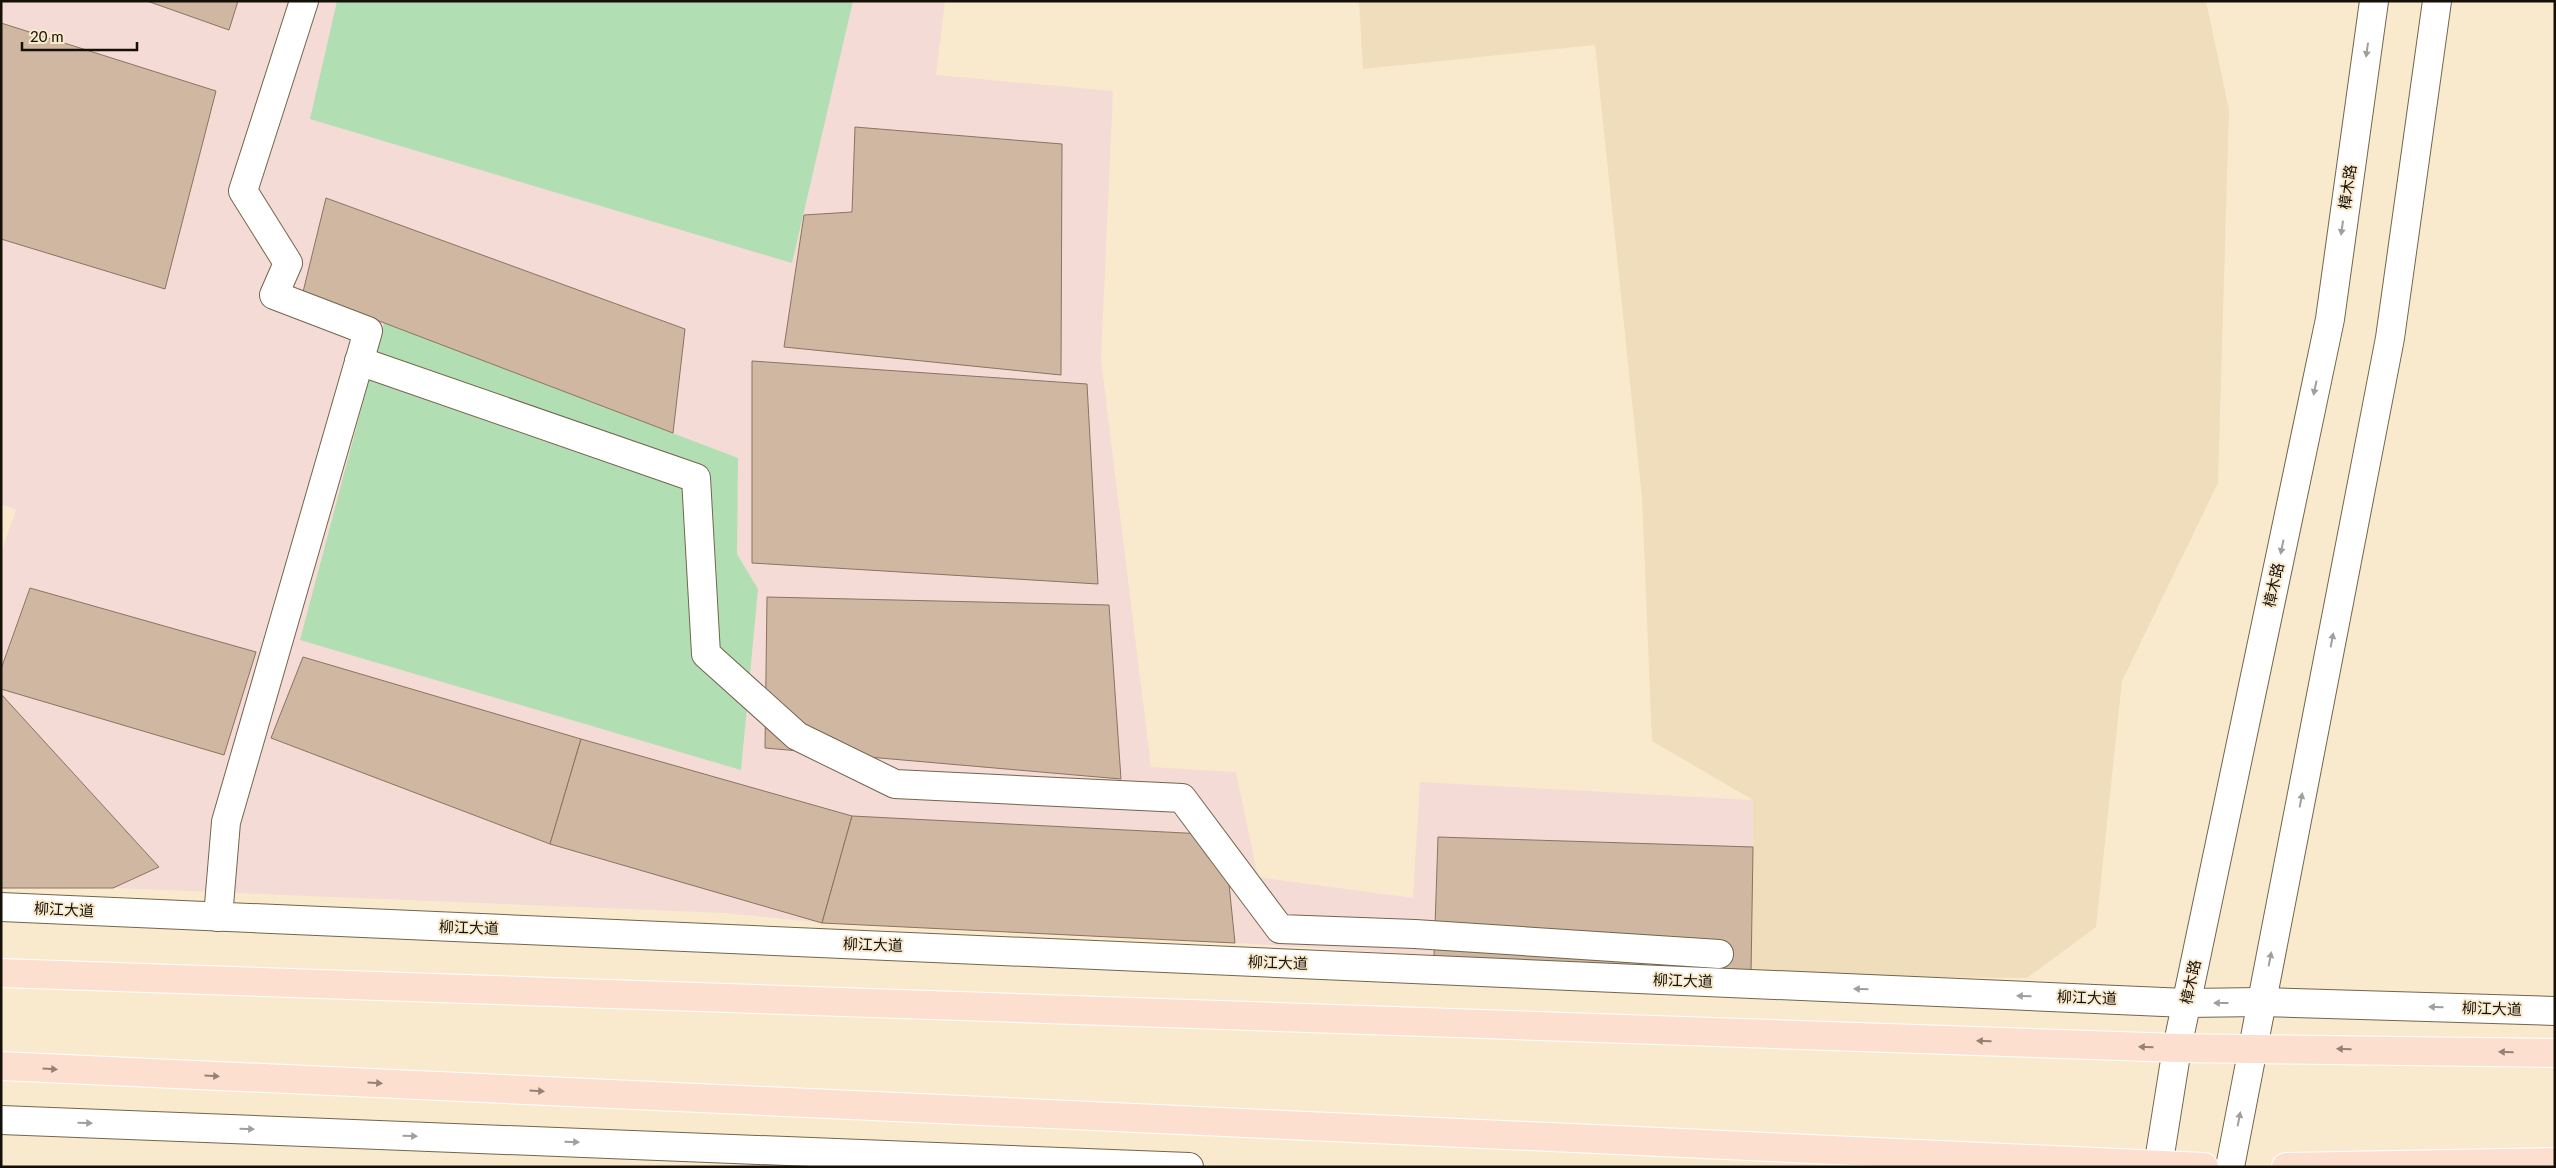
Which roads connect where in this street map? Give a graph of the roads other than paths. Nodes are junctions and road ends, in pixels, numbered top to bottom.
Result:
1 (304, 1) edge
2 (2374, 1) edge
3 (2437, 1) edge
4 (359, 361) junction
5 (1, 907) edge
6 (218, 917) junction
7 (1719, 954) dead end
8 (1, 973) edge
9 (2262, 1002) junction
10 (2186, 1003) junction
11 (2555, 1011) edge
12 (2177, 1048) junction
13 (2253, 1048) junction
14 (2555, 1053) edge
15 (1, 1066) edge
16 (1, 1120) edge
17 (2555, 1162) edge
18 (2158, 1166) edge
19 (1189, 1167) edge
20 (2204, 1167) edge
21 (2230, 1167) edge
22 (2286, 1167) edge

1 - 4 street
2 -> 10 street, 樟木路
9 -> 3 street
4 - 6 street
4 - 7 street
5 - 6 street, 柳江大道
10 -> 6 street, 柳江大道
12 -> 8 main road
9 -> 10 street, 柳江大道
11 -> 9 street, 柳江大道
9 - 13 street
10 - 12 street, 樟木路
12 - 13 main road
12 - 18 street, 樟木路
14 -> 13 main road
21 -> 13 street
15 -> 18 main road
16 -> 19 street
17 - 22 main road
18 - 20 main road

